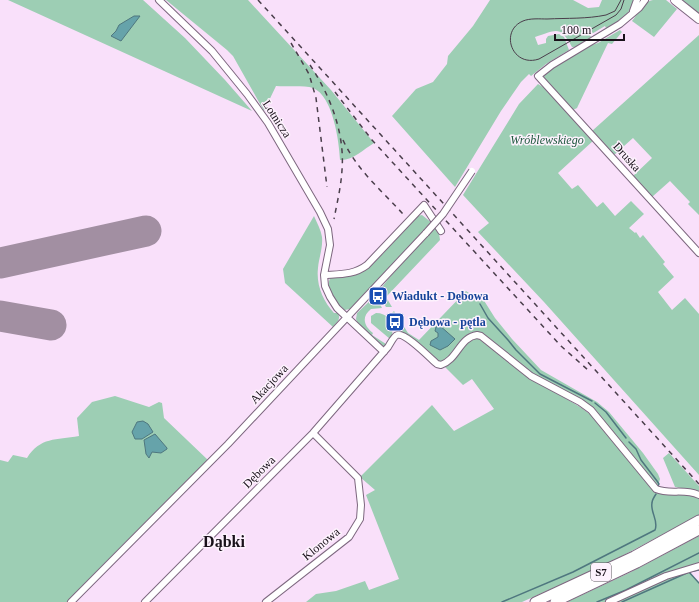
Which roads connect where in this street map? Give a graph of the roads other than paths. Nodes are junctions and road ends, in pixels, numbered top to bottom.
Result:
1 (159, 0) edge
2 (637, 0) edge
3 (645, 0) edge
4 (674, 1) edge
5 (633, 11) junction
6 (699, 19) edge
7 (472, 171) dead end
8 (441, 231) dead end
9 (699, 253) edge
10 (324, 275) junction
11 (347, 318) junction
12 (384, 352) junction
13 (313, 434) junction
14 (699, 495) edge
15 (699, 520) edge
16 (699, 530) edge
17 (699, 566) edge
18 (71, 602) edge
19 (145, 602) edge
20 (266, 602) edge
21 (535, 602) edge
22 (555, 602) edge
23 (609, 602) edge

1 - 10 street, Lotnicza
2 - 5 street
3 - 5 street
4 - 6 main road
5 - 9 street, Druska
7 - 11 street, Akacjowa, bridge
8 - 10 street
10 - 11 street
11 - 12 street
11 - 18 street, Akacjowa
12 - 13 street, Dębowa
12 - 14 street, Dębowa
13 - 19 street, Dębowa
13 - 20 street, Klonowa
15 - 21 highway, S7
16 - 22 highway, S7
17 - 23 street

